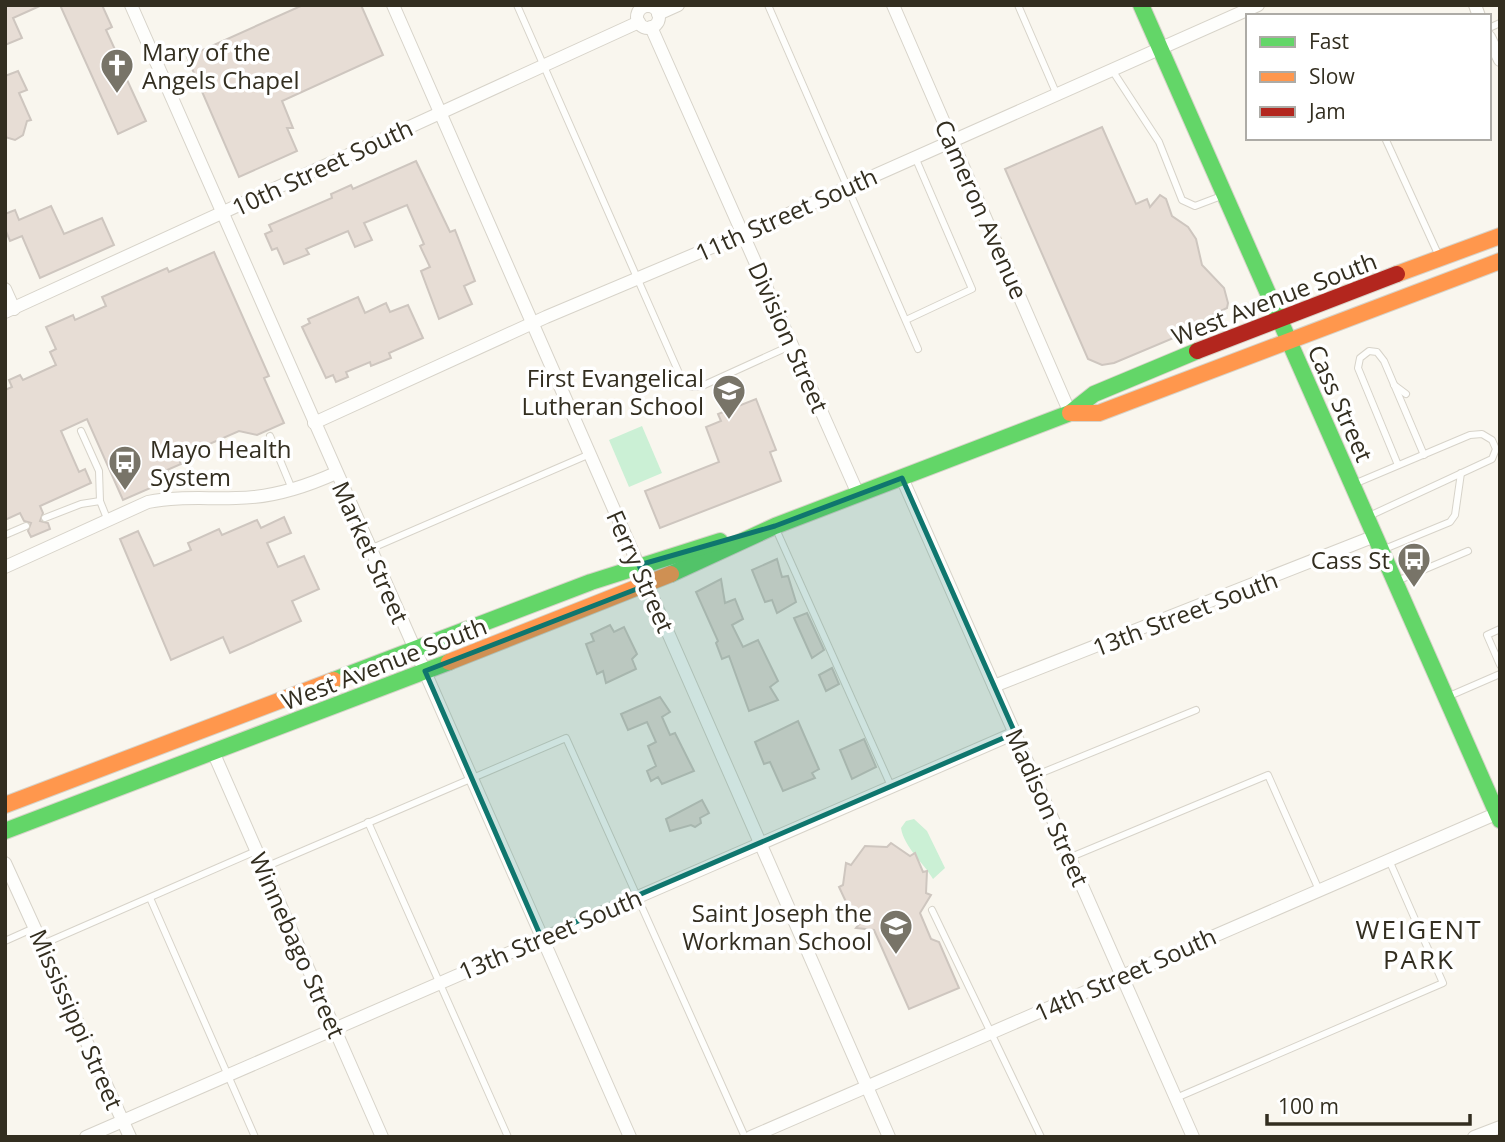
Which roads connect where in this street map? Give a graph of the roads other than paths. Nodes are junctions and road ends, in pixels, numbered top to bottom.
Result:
1 (131, 5) edge
2 (393, 5) edge
3 (517, 5) edge
4 (678, 5) edge
5 (768, 5) edge
6 (892, 5) edge
7 (1018, 5) edge
8 (1141, 5) edge
9 (1258, 5) edge
10 (643, 7) edge
11 (658, 14) junction
12 (639, 22) junction
13 (652, 27) junction
14 (1491, 41) edge
15 (1160, 50) junction
16 (1500, 60) edge
17 (544, 65) junction
18 (1112, 70) junction
19 (1057, 95) junction
20 (440, 111) junction
21 (1386, 140) edge
22 (952, 141) junction
23 (915, 157) junction
24 (848, 186) junction
25 (1224, 195) junction
26 (222, 215) junction
27 (743, 234) junction
28 (1500, 236) edge
29 (1441, 259) junction
30 (1500, 261) edge
31 (637, 278) junction
32 (5, 289) edge
33 (9, 310) edge
34 (1279, 318) junction
35 (906, 320) junction
36 (532, 326) junction
37 (1289, 341) junction
38 (792, 345) junction
39 (918, 349) dead end
40 (1394, 385) junction
41 (1406, 394) dead end
42 (1410, 406) dead end
43 (1070, 413) junction
44 (1406, 414) junction
45 (314, 423) junction
46 (81, 431) dead end
47 (270, 436) dead end
48 (590, 454) junction
49 (1424, 455) junction
50 (1492, 458) junction
51 (1500, 464) edge
52 (1398, 465) junction
53 (1461, 473) junction
54 (336, 474) junction
55 (902, 478) junction
56 (1352, 485) junction
57 (293, 489) junction
58 (858, 494) junction
59 (100, 501) junction
60 (1367, 517) junction
61 (46, 518) dead end
62 (108, 520) junction
63 (26, 526) dead end
64 (775, 526) junction
65 (5, 535) edge
66 (1378, 543) junction
67 (370, 550) junction
68 (1468, 551) dead end
69 (639, 565) junction
70 (5, 568) edge
71 (1395, 581) junction
72 (648, 585) junction
73 (1500, 629) edge
74 (414, 648) junction
75 (1500, 664) edge
76 (425, 671) junction
77 (1500, 674) edge
78 (994, 686) junction
79 (1445, 697) junction
80 (1196, 710) dead end
81 (1015, 733) junction
82 (214, 754) junction
83 (1034, 776) junction
84 (471, 778) junction
85 (891, 787) junction
86 (5, 805) edge
87 (1499, 815) edge
88 (368, 822) junction
89 (5, 831) edge
90 (760, 844) junction
91 (256, 851) junction
92 (1071, 857) junction
93 (1389, 860) junction
94 (5, 863) edge
95 (264, 868) junction
96 (1319, 890) junction
97 (638, 896) junction
98 (150, 898) junction
99 (932, 910) dead end
100 (36, 928) junction
101 (541, 937) junction
102 (5, 941) edge
103 (43, 944) junction
104 (1122, 975) junction
105 (439, 982) junction
106 (333, 1027) junction
107 (994, 1032) junction
108 (228, 1074) junction
109 (867, 1087) junction
110 (1176, 1098) junction
111 (123, 1120) junction
112 (1500, 1127) edge
113 (86, 1137) edge
114 (131, 1137) edge
115 (255, 1137) edge
116 (382, 1137) edge
117 (508, 1137) edge
118 (630, 1137) edge
119 (748, 1137) edge
120 (889, 1137) edge
121 (1041, 1137) edge
122 (1193, 1137) edge
123 (1474, 1137) edge

1 - 26 street, Market Street
2 - 20 street, Ferry Street
3 - 17 lane
4 - 11 street
5 - 24 lane
6 - 22 street, Cameron Avenue
7 - 19 lane
8 - 15 main road, Cass Street
9 - 15 street, 11th Street South
10 - 11 street
10 - 12 street
11 - 13 street
12 - 13 street
12 - 17 street, 10th Street South
13 - 27 street, Division Street
14 - 16 street
15 - 18 street, 11th Street South
15 - 25 main road, Cass Street
17 - 20 street, 10th Street South
17 - 31 lane
18 - 19 street, 11th Street South
18 - 25 lane
19 - 22 street, 11th Street South
20 - 26 street, 10th Street South
20 - 36 street, Ferry Street
21 - 29 lane
22 - 23 street, 11th Street South
22 - 43 street, Cameron Avenue
23 - 24 street, 11th Street South
23 - 35 lane
24 - 27 street, 11th Street South
24 - 35 lane
25 - 34 main road, Cass Street
26 - 33 street, 10th Street South
26 - 45 street, Market Street
27 - 31 street, 11th Street South
27 - 38 street, Division Street
28 - 29 main road, West Avenue South
29 - 34 main road, West Avenue South
30 - 37 main road, West Avenue South
31 - 36 street, 11th Street South
31 - 38 lane
32 - 33 street
34 - 37 main road, Cass Street
34 - 43 main road, West Avenue South
35 - 39 lane
36 - 45 street, 11th Street South
36 - 48 street, Ferry Street
37 - 43 main road, West Avenue South
37 - 56 main road, Cass Street
38 - 58 street, Division Street
40 - 41 lane
40 - 44 lane
40 - 52 lane
42 - 44 lane
43 - 55 main road, West Avenue South
44 - 49 lane
45 - 54 street, Market Street
46 - 59 lane
47 - 57 lane
48 - 67 lane
48 - 69 street, Ferry Street
49 - 50 lane
49 - 52 lane
50 - 51 lane
50 - 53 lane
52 - 56 lane
53 - 60 lane
53 - 66 lane
54 - 57 street
54 - 67 street, Market Street
55 - 58 main road, West Avenue South
55 - 78 street, Madison Street
56 - 60 main road, Cass Street
57 - 62 street
58 - 64 main road, West Avenue South
59 - 61 lane
59 - 62 lane
60 - 66 main road, Cass Street
62 - 70 street
63 - 65 lane
64 - 69 main road, West Avenue South
64 - 72 main road, West Avenue South
64 - 85 lane
66 - 71 main road, Cass Street
66 - 78 street, 13th Street South
67 - 74 street, Market Street
68 - 71 lane
69 - 72 street, Ferry Street
69 - 74 main road, West Avenue South
71 - 79 main road, Cass Street
72 - 76 main road, West Avenue South
72 - 90 street, Ferry Street
73 - 75 lane
74 - 76 street, Market Street
74 - 86 main road, West Avenue South
76 - 82 main road, West Avenue South
76 - 84 street, Market Street
77 - 79 lane
78 - 81 street, Madison Street
79 - 87 main road, Cass Street
80 - 83 lane
81 - 83 street, Madison Street
81 - 85 street, 13th Street South
82 - 89 main road, West Avenue South
82 - 91 street, Winnebago Street
83 - 92 street, Madison Street
84 - 88 lane
84 - 97 lane
84 - 101 street, Market Street
85 - 90 street, 13th Street South
87 - 93 street, 14th Street South
88 - 95 lane
88 - 105 lane
90 - 97 street, 13th Street South
90 - 109 street, Ferry Street
91 - 95 street, Winnebago Street
91 - 98 lane
92 - 96 lane
92 - 104 street, Madison Street
93 - 96 street, 14th Street South
93 - 110 lane
94 - 100 street, Mississippi Street
95 - 106 street, Winnebago Street
96 - 104 street, 14th Street South
97 - 101 street, 13th Street South
97 - 119 lane
98 - 103 lane
98 - 108 lane
99 - 107 lane
100 - 102 lane
100 - 103 street, Mississippi Street
101 - 105 street, 13th Street South
101 - 118 street, Market Street
103 - 111 street, Mississippi Street
104 - 107 street, 14th Street South
104 - 110 street, Madison Street
105 - 106 street, 13th Street South
105 - 117 lane
106 - 108 street, 13th Street South
106 - 116 street, Winnebago Street
107 - 109 street, 14th Street South
107 - 121 lane
108 - 111 street, 13th Street South
108 - 115 lane
109 - 119 street, 14th Street South
109 - 120 street, Ferry Street
110 - 122 street, Madison Street
111 - 113 street, 13th Street South
111 - 114 street, Mississippi Street
112 - 123 street

